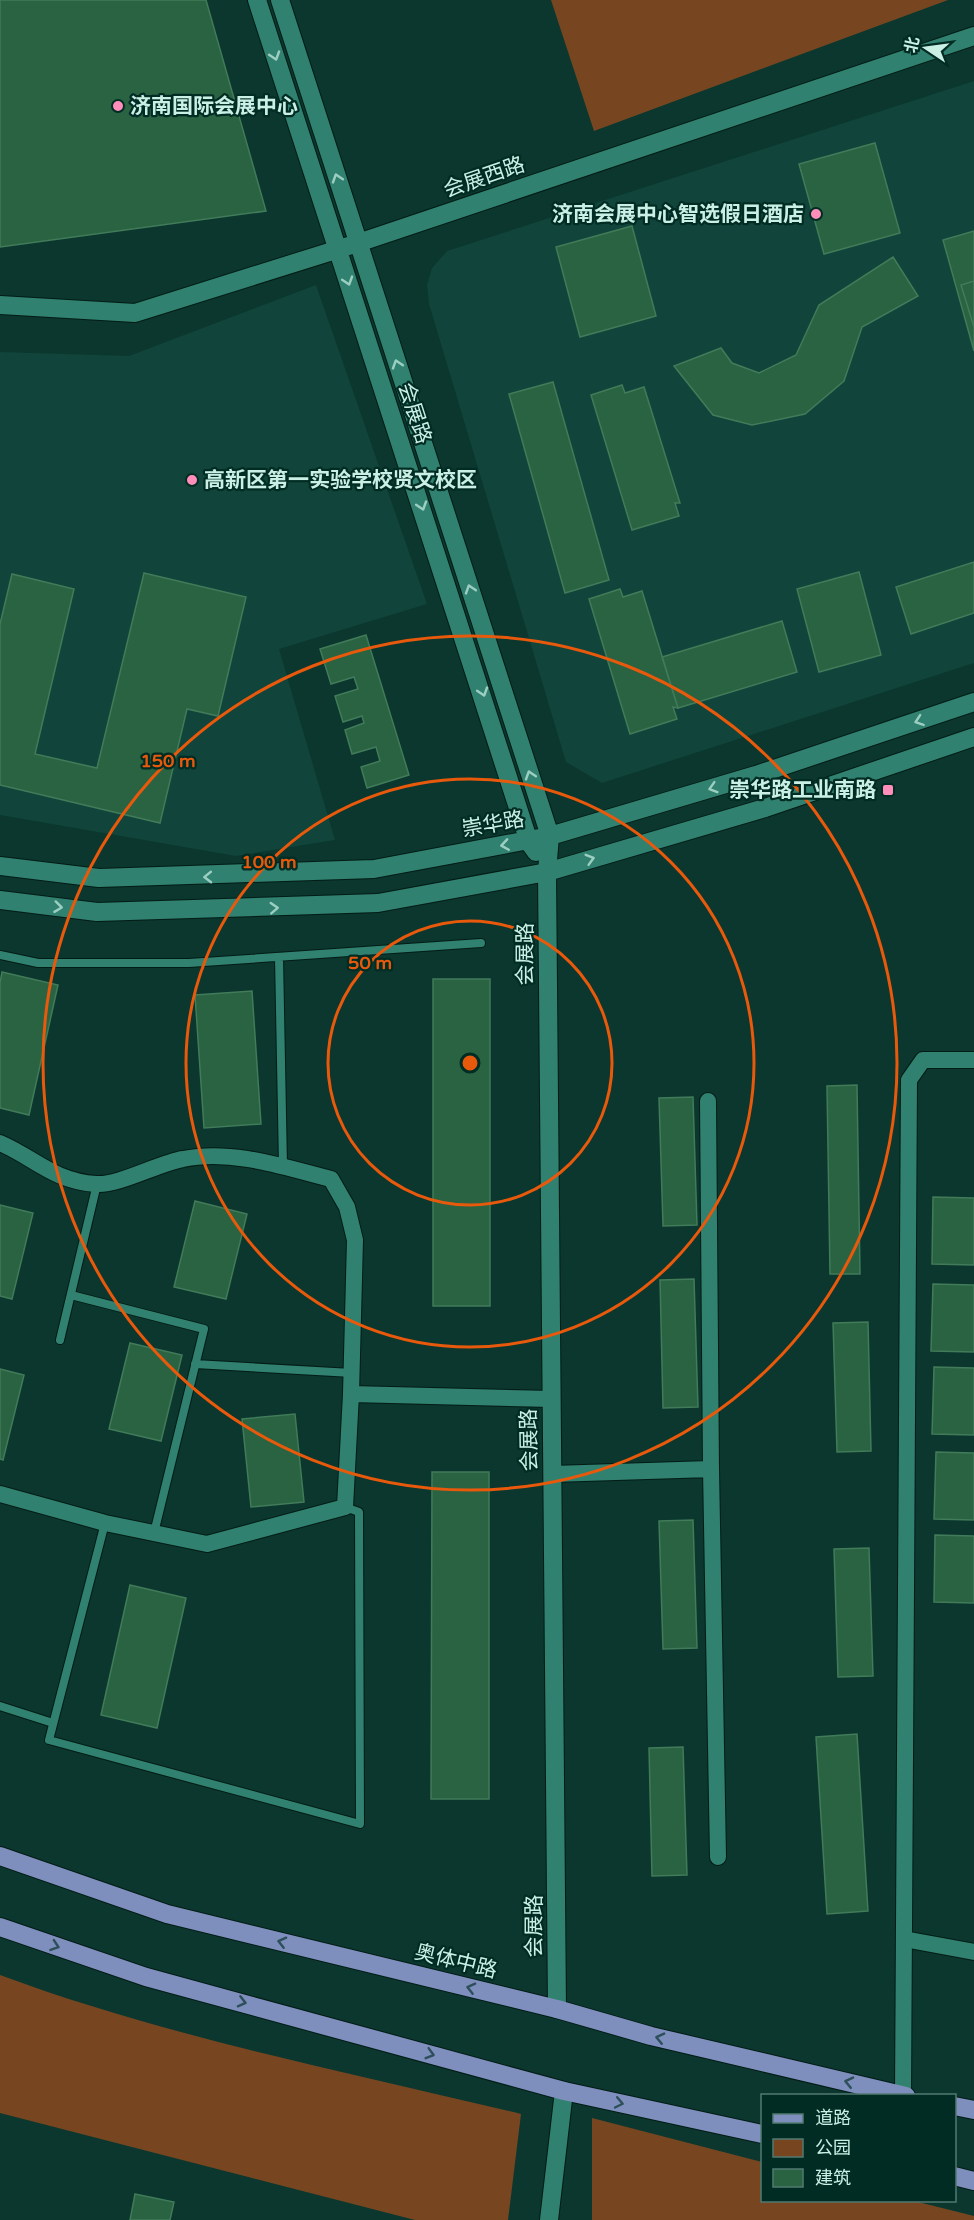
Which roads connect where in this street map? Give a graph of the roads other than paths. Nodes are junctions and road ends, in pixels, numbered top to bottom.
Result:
1 (257, 0) edge
2 (280, 0) edge
3 (974, 36) edge
4 (358, 243) junction
5 (337, 249) junction
6 (0, 305) edge
7 (974, 702) edge
8 (974, 737) edge
9 (550, 836) junction
10 (530, 842) junction
11 (0, 866) edge
12 (547, 872) junction
13 (0, 900) edge
14 (481, 943) dead end
15 (0, 955) edge
16 (279, 957) junction
17 (974, 1060) edge
18 (708, 1101) dead end
19 (0, 1143) edge
20 (283, 1166) junction
21 (97, 1185) junction
22 (71, 1295) junction
23 (60, 1340) dead end
24 (195, 1364) junction
25 (352, 1373) junction
26 (351, 1394) junction
27 (551, 1399) junction
28 (711, 1469) junction
29 (552, 1474) junction
30 (0, 1494) edge
31 (345, 1507) junction
32 (105, 1523) junction
33 (154, 1533) junction
34 (0, 1706) edge
35 (53, 1723) junction
36 (0, 1856) edge
37 (718, 1857) dead end
38 (0, 1928) edge
39 (904, 1939) junction
40 (974, 1952) edge
41 (557, 2009) junction
42 (564, 2091) junction
43 (901, 2094) edge
44 (905, 2094) edge
45 (956, 2106) edge
46 (974, 2110) edge
47 (761, 2134) edge
48 (956, 2176) edge
49 (974, 2181) edge
50 (549, 2220) edge

1 -> 5 street, 会展路
4 -> 2 street, 会展路
3 - 4 street, 会展西路
4 - 5 street, 会展西路
9 -> 4 street, 会展路
5 - 6 street, 会展西路
5 -> 10 street, 会展路
7 -> 9 street, 崇华路
12 -> 8 street
9 - 10 street, 崇华路
9 - 12 street, 会展路
10 -> 11 street, 崇华路
10 - 12 street, 会展路
13 -> 12 street
12 - 27 street, 会展路
14 - 16 lane
15 - 16 lane
16 - 20 lane
17 - 39 street
18 - 28 street
19 - 21 street
20 - 21 street
20 - 25 street
21 - 22 lane
22 - 23 lane
22 - 24 lane
24 - 25 lane
24 - 33 lane
25 - 26 street
26 - 27 street
26 - 31 street
27 - 29 street, 会展路
28 - 29 street
28 - 37 street
29 - 41 street, 会展路
30 - 32 street
31 - 33 street
31 - 35 lane
32 - 33 street
32 - 35 lane
34 - 35 lane
41 -> 36 main road, 奥体中路
38 -> 42 main road
39 - 40 street
39 - 44 street
43 -> 41 main road, 奥体中路
42 -> 47 main road
42 - 50 street
45 - 46 main road
48 - 49 main road

